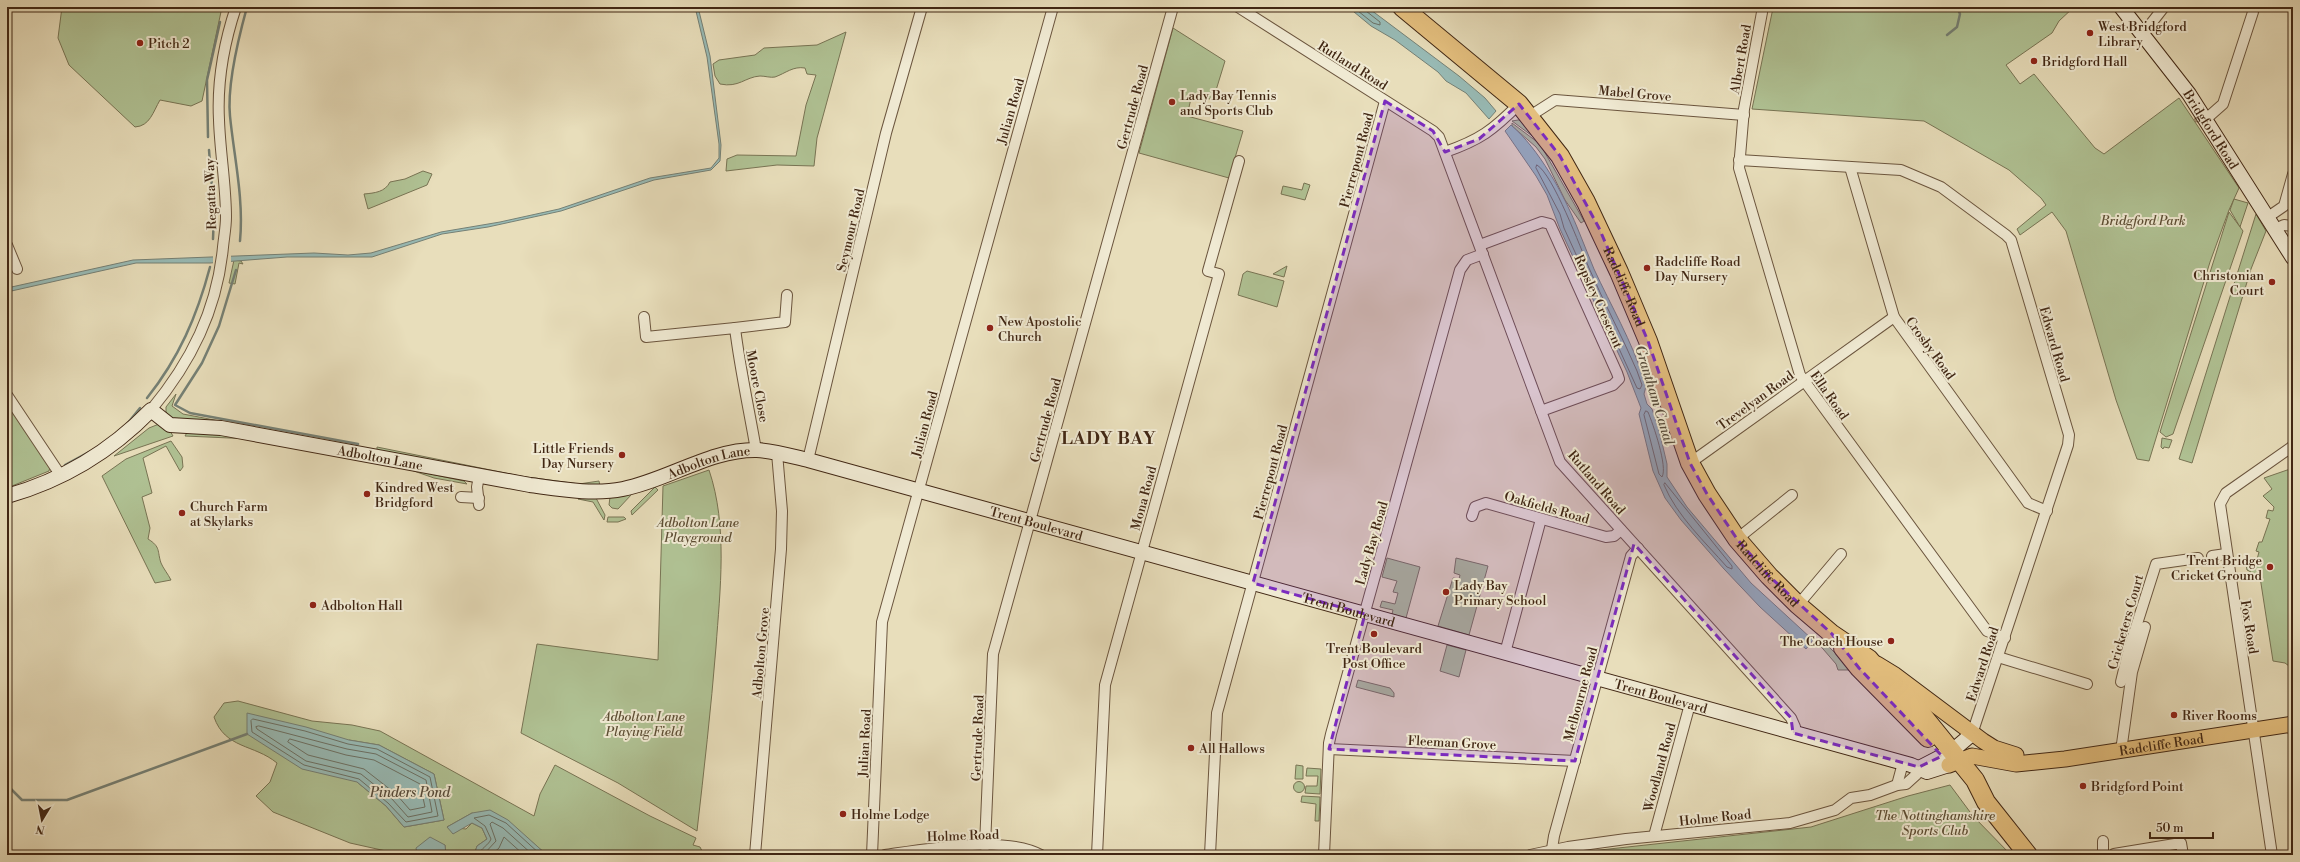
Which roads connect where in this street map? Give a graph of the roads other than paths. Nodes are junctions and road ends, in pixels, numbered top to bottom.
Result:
1 (236, 7) edge
2 (922, 7) edge
3 (1053, 7) edge
4 (1173, 7) edge
5 (1238, 7) edge
6 (1402, 7) edge
7 (1763, 7) edge
8 (2121, 7) edge
9 (2164, 7) edge
10 (2252, 12) dead end
11 (2142, 35) junction
12 (1385, 101) junction
13 (1524, 110) junction
14 (1744, 115) junction
15 (2206, 119) junction
16 (1445, 152) junction
17 (1739, 160) junction
18 (1239, 161) dead end
19 (1850, 167) junction
20 (2293, 174) edge
21 (2272, 223) junction
22 (2293, 226) edge
23 (7, 245) edge
24 (1481, 249) junction
25 (2293, 258) edge
26 (17, 269) dead end
27 (787, 295) dead end
28 (644, 317) dead end
29 (1894, 317) junction
30 (735, 328) junction
31 (1803, 382) junction
32 (7, 395) edge
33 (151, 410) junction
34 (1541, 411) junction
35 (2293, 446) edge
36 (756, 450) junction
37 (777, 453) junction
38 (808, 460) junction
39 (1690, 463) junction
40 (61, 476) junction
41 (479, 476) junction
42 (919, 491) junction
43 (1792, 495) dead end
44 (7, 496) edge
45 (462, 497) dead end
46 (2047, 511) junction
47 (1472, 516) dead end
48 (1541, 519) junction
49 (1030, 522) junction
50 (1621, 530) junction
51 (1738, 539) junction
52 (1638, 548) junction
53 (1142, 553) junction
54 (1841, 554) dead end
55 (2226, 554) junction
56 (2212, 556) dead end
57 (2198, 558) dead end
58 (1253, 583) junction
59 (1798, 605) junction
60 (1365, 614) junction
61 (2145, 627) dead end
62 (1832, 634) junction
63 (2005, 638) junction
64 (1505, 653) junction
65 (1998, 657) junction
66 (1870, 659) junction
67 (1597, 678) junction
68 (2121, 682) dead end
69 (2087, 684) dead end
70 (1690, 704) junction
71 (2293, 724) edge
72 (2253, 730) junction
73 (1794, 733) junction
74 (1972, 734) junction
75 (1328, 749) junction
76 (2121, 750) junction
77 (1994, 760) junction
78 (1575, 761) junction
79 (2030, 762) junction
80 (1903, 763) junction
81 (1958, 765) junction
82 (1919, 767) junction
83 (1897, 785) junction
84 (1654, 836) junction
85 (2103, 841) dead end
86 (985, 846) junction
87 (1552, 850) junction
88 (755, 855) edge
89 (872, 855) edge
90 (885, 855) edge
91 (1041, 855) edge
92 (1097, 855) edge
93 (1210, 855) edge
94 (1324, 855) edge
95 (1530, 855) edge
96 (2028, 855) edge
97 (2108, 855) edge
98 (2183, 855) edge
99 (2272, 855) edge

1 - 33 street, Regatta Way
2 - 38 street, Seymour Road
3 - 42 street, Julian Road
4 - 49 street, Gertrude Road
5 - 12 street, Rutland Road
6 - 13 highway, Radcliffe Road
7 - 14 street, Albert Road
8 - 11 street, Bridgford Road
9 - 11 street
10 - 15 street
11 - 15 street, Bridgford Road
12 - 16 street, Rutland Road
12 - 58 street, Pierrepont Road
13 - 14 street, Mabel Grove
13 - 16 street
13 - 39 highway, Radcliffe Road
14 - 17 street, Ella Road
15 - 21 street, Bridgford Road
16 - 24 street, Rutland Road
17 - 19 street, Edward Road
17 - 31 street, Ella Road
18 - 53 street, Mona Road
19 - 29 street, Crosby Road
19 - 46 street, Edward Road
20 - 21 street
21 - 22 street
21 - 25 street, Bridgford Road
23 - 26 street
24 - 34 street, Rutland Road
24 - 34 street, Ropsley Crescent
24 - 60 street, Lady Bay Road
27 - 30 street
28 - 30 street
29 - 31 street, Trevelyan Road
29 - 46 street, Crosby Road
30 - 36 street, Moore Close
31 - 39 street, Trevelyan Road
31 - 63 street, Ella Road
32 - 40 street
33 - 40 street
33 - 41 street, Adbolton Lane
34 - 50 street, Rutland Road
35 - 55 street, Fox Road
36 - 37 street, Adbolton Lane
36 - 41 street, Adbolton Lane
37 - 38 street, Trent Boulevard
37 - 88 street, Adbolton Grove
38 - 42 street, Trent Boulevard
39 - 51 highway, Radcliffe Road
40 - 44 street
41 - 45 street
42 - 49 street, Trent Boulevard
42 - 89 street, Julian Road
43 - 51 street
46 - 63 street, Edward Road
47 - 48 street, Oakfields Road
48 - 50 street, Oakfields Road
48 - 64 street
49 - 53 street, Trent Boulevard
49 - 86 street, Gertrude Road
50 - 52 street, Rutland Road
51 - 59 highway, Radcliffe Road
52 - 67 street, Melbourne Road
52 - 73 street, Rutland Road
53 - 58 street, Trent Boulevard
53 - 92 street, Mona Road
54 - 59 street
55 - 56 street
55 - 72 street, Fox Road
57 - 68 street, Cricketers Court
58 - 60 street, Trent Boulevard
58 - 93 street, Pierrepont Road
59 - 62 highway, Radcliffe Road
60 - 64 street, Trent Boulevard
60 - 75 street, Lady Bay Road
61 - 76 street
62 - 66 highway, Radcliffe Road
62 - 81 highway, Radcliffe Road
63 - 65 street, Edward Road
64 - 67 street, Trent Boulevard
65 - 69 street
65 - 74 street, Edward Road
66 - 74 main road, Radcliffe Road
66 - 81 highway, Radcliffe Road
67 - 70 street, Trent Boulevard
67 - 78 street, Melbourne Road
70 - 73 street, Trent Boulevard
70 - 84 street, Woodland Road
71 - 72 main road, Radcliffe Road
72 - 76 main road, Radcliffe Road
72 - 99 street, Fox Road
73 - 80 street, Trent Boulevard
74 - 79 main road, Radcliffe Road
74 - 81 street
75 - 78 street, Fleeman Grove
75 - 94 street, Lady Bay Road
76 - 79 main road, Radcliffe Road
77 - 79 main road, Radcliffe Road
77 - 81 main road, Radcliffe Road
77 - 81 main road
78 - 87 street, Melbourne Road
80 - 82 street, Trent Boulevard
80 - 83 street
81 - 82 street, Trent Boulevard
81 - 96 highway
82 - 83 street, Holme Road
83 - 84 street, Holme Road
84 - 87 street, Holme Road
85 - 97 street
86 - 90 street, Holme Road
86 - 91 street, Holme Road
87 - 95 street, Holme Road
97 - 98 street

